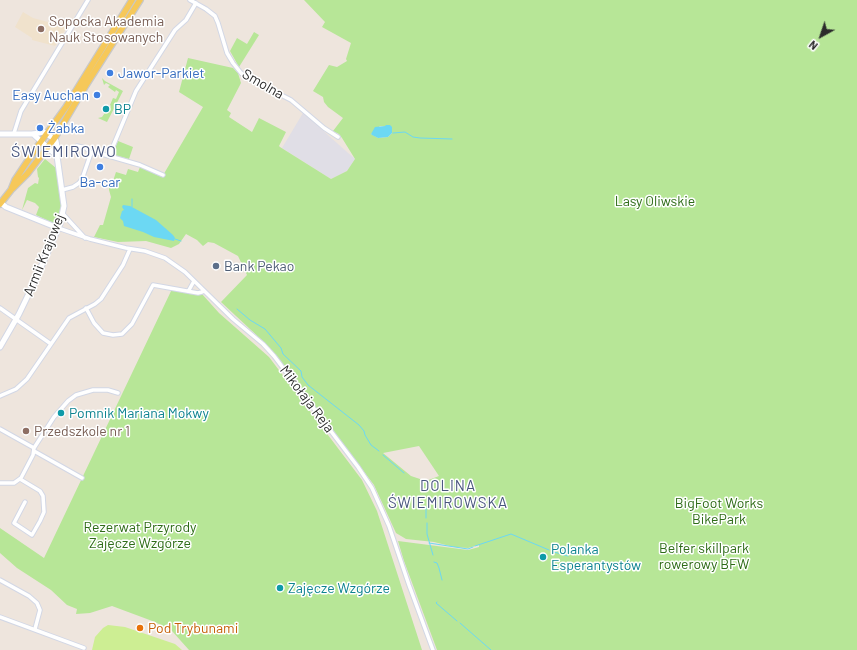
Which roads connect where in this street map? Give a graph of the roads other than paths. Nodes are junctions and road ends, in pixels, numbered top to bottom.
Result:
1 (88, 0) edge
2 (132, 0) edge
3 (140, 0) edge
4 (190, 0) edge
5 (196, 3) junction
6 (14, 133) junction
7 (0, 134) edge
8 (33, 134) junction
9 (47, 134) junction
10 (338, 137) dead end
11 (54, 139) junction
12 (41, 142) junction
13 (77, 146) dead end
14 (47, 148) junction
15 (91, 153) junction
16 (57, 156) junction
17 (109, 156) junction
18 (163, 175) dead end
19 (11, 190) junction
20 (62, 190) junction
21 (0, 204) edge
22 (63, 214) junction
23 (58, 228) junction
24 (85, 238) junction
25 (130, 249) junction
26 (194, 281) junction
27 (189, 290) junction
28 (204, 291) junction
29 (0, 308) edge
30 (86, 308) junction
31 (16, 319) junction
32 (51, 344) junction
33 (0, 347) edge
34 (118, 393) dead end
35 (0, 396) edge
36 (0, 429) edge
37 (34, 449) junction
38 (82, 478) dead end
39 (20, 479) junction
40 (0, 483) edge
41 (25, 502) dead end
42 (0, 580) edge
43 (0, 617) edge
44 (35, 629) junction
45 (84, 648) dead end
46 (433, 650) edge

1 - 6 street
2 - 9 main road
3 - 11 main road
4 - 5 street, Smolna
5 - 10 street, Smolna
5 - 17 street
6 - 7 street
6 - 8 street
8 - 9 street
8 - 12 street
9 - 11 street
9 - 12 main road
11 - 14 main road
11 - 16 street, Armii Krajowej
12 - 14 street
12 - 19 main road
13 - 15 street
14 - 16 street
14 - 19 main road
15 - 17 street
15 - 20 street
16 - 20 street, Armii Krajowej
17 - 18 street
19 - 21 main road
20 - 22 street, Armii Krajowej
21 - 23 street, Mikołaja Reja
22 - 23 street, Armii Krajowej
22 - 24 street
23 - 24 street, Mikołaja Reja
23 - 31 street, Armii Krajowej
24 - 25 street, Mikołaja Reja
25 - 26 street, Mikołaja Reja
25 - 30 street
26 - 27 street
26 - 28 street, Mikołaja Reja
27 - 28 street
27 - 30 street
28 - 46 street, Mikołaja Reja
29 - 31 street
30 - 32 street
31 - 32 street
31 - 33 street, Armii Krajowej
32 - 35 street
34 - 37 street
36 - 37 street
37 - 38 street
37 - 39 street
39 - 40 street
39 - 41 street
42 - 44 street
43 - 44 street
44 - 45 street

